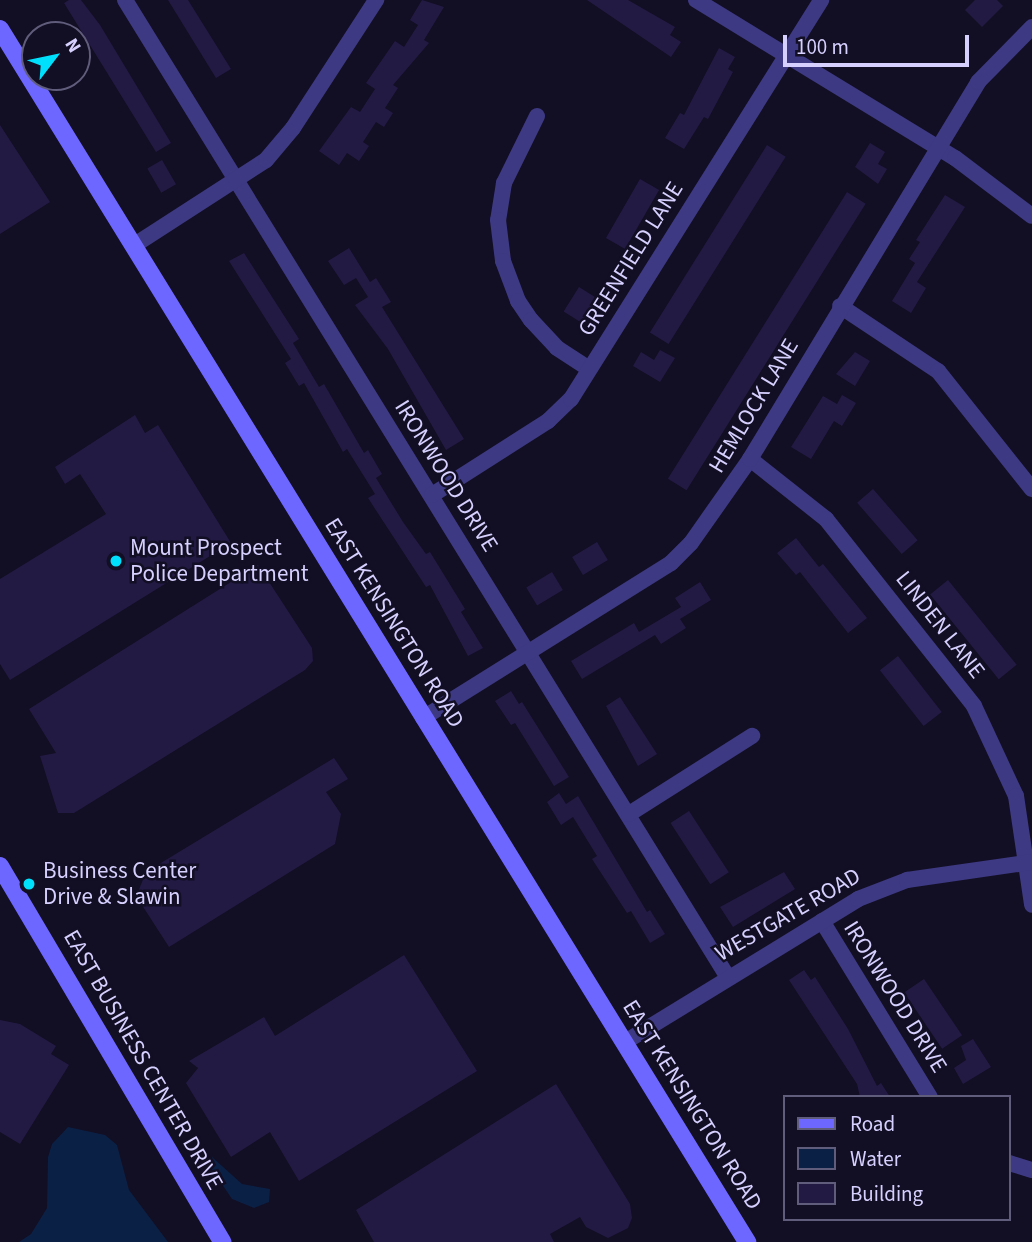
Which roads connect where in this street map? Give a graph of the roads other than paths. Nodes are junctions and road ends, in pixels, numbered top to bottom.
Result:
1 (125, 0) edge
2 (376, 0) edge
3 (696, 0) edge
4 (821, 0) edge
5 (1032, 27) edge
6 (0, 29) edge
7 (784, 54) junction
8 (537, 116) dead end
9 (936, 148) junction
10 (236, 180) junction
11 (1032, 216) edge
12 (133, 246) junction
13 (840, 306) junction
14 (589, 369) junction
15 (750, 459) junction
16 (1032, 489) edge
17 (432, 495) junction
18 (529, 652) junction
19 (423, 718) junction
20 (752, 736) dead end
21 (629, 814) junction
22 (1029, 863) edge
23 (0, 866) edge
24 (1032, 905) edge
25 (822, 921) junction
26 (727, 976) junction
27 (625, 1042) junction
28 (929, 1095) edge
29 (1011, 1164) edge
30 (1032, 1170) edge
31 (222, 1242) edge
32 (747, 1242) edge

1 - 10 street, IRONWOOD DRIVE
2 - 10 street
3 - 7 street
4 - 7 street, GREENFIELD LANE
5 - 9 street, HEMLOCK LANE
6 - 12 main road, EAST KENSINGTON ROAD
7 - 9 street
7 - 14 street, GREENFIELD LANE
8 - 14 street
9 - 11 street
9 - 13 street, HEMLOCK LANE
10 - 12 street
10 - 17 street, IRONWOOD DRIVE
12 - 19 main road, EAST KENSINGTON ROAD
13 - 15 street, HEMLOCK LANE
13 - 16 street
14 - 17 street, GREENFIELD LANE
15 - 18 street, HEMLOCK LANE
15 - 22 street, LINDEN LANE
17 - 18 street, IRONWOOD DRIVE
18 - 19 street, HEMLOCK LANE
18 - 21 street, IRONWOOD DRIVE
19 - 27 main road, EAST KENSINGTON ROAD
20 - 21 street
21 - 26 street, IRONWOOD DRIVE
22 - 24 street, LINDEN LANE
22 - 25 street, WESTGATE ROAD
23 - 31 main road, EAST BUSINESS CENTER DRIVE
25 - 26 street, WESTGATE ROAD
25 - 28 street, IRONWOOD DRIVE
26 - 27 street, WESTGATE ROAD
27 - 32 main road, EAST KENSINGTON ROAD
29 - 30 street

